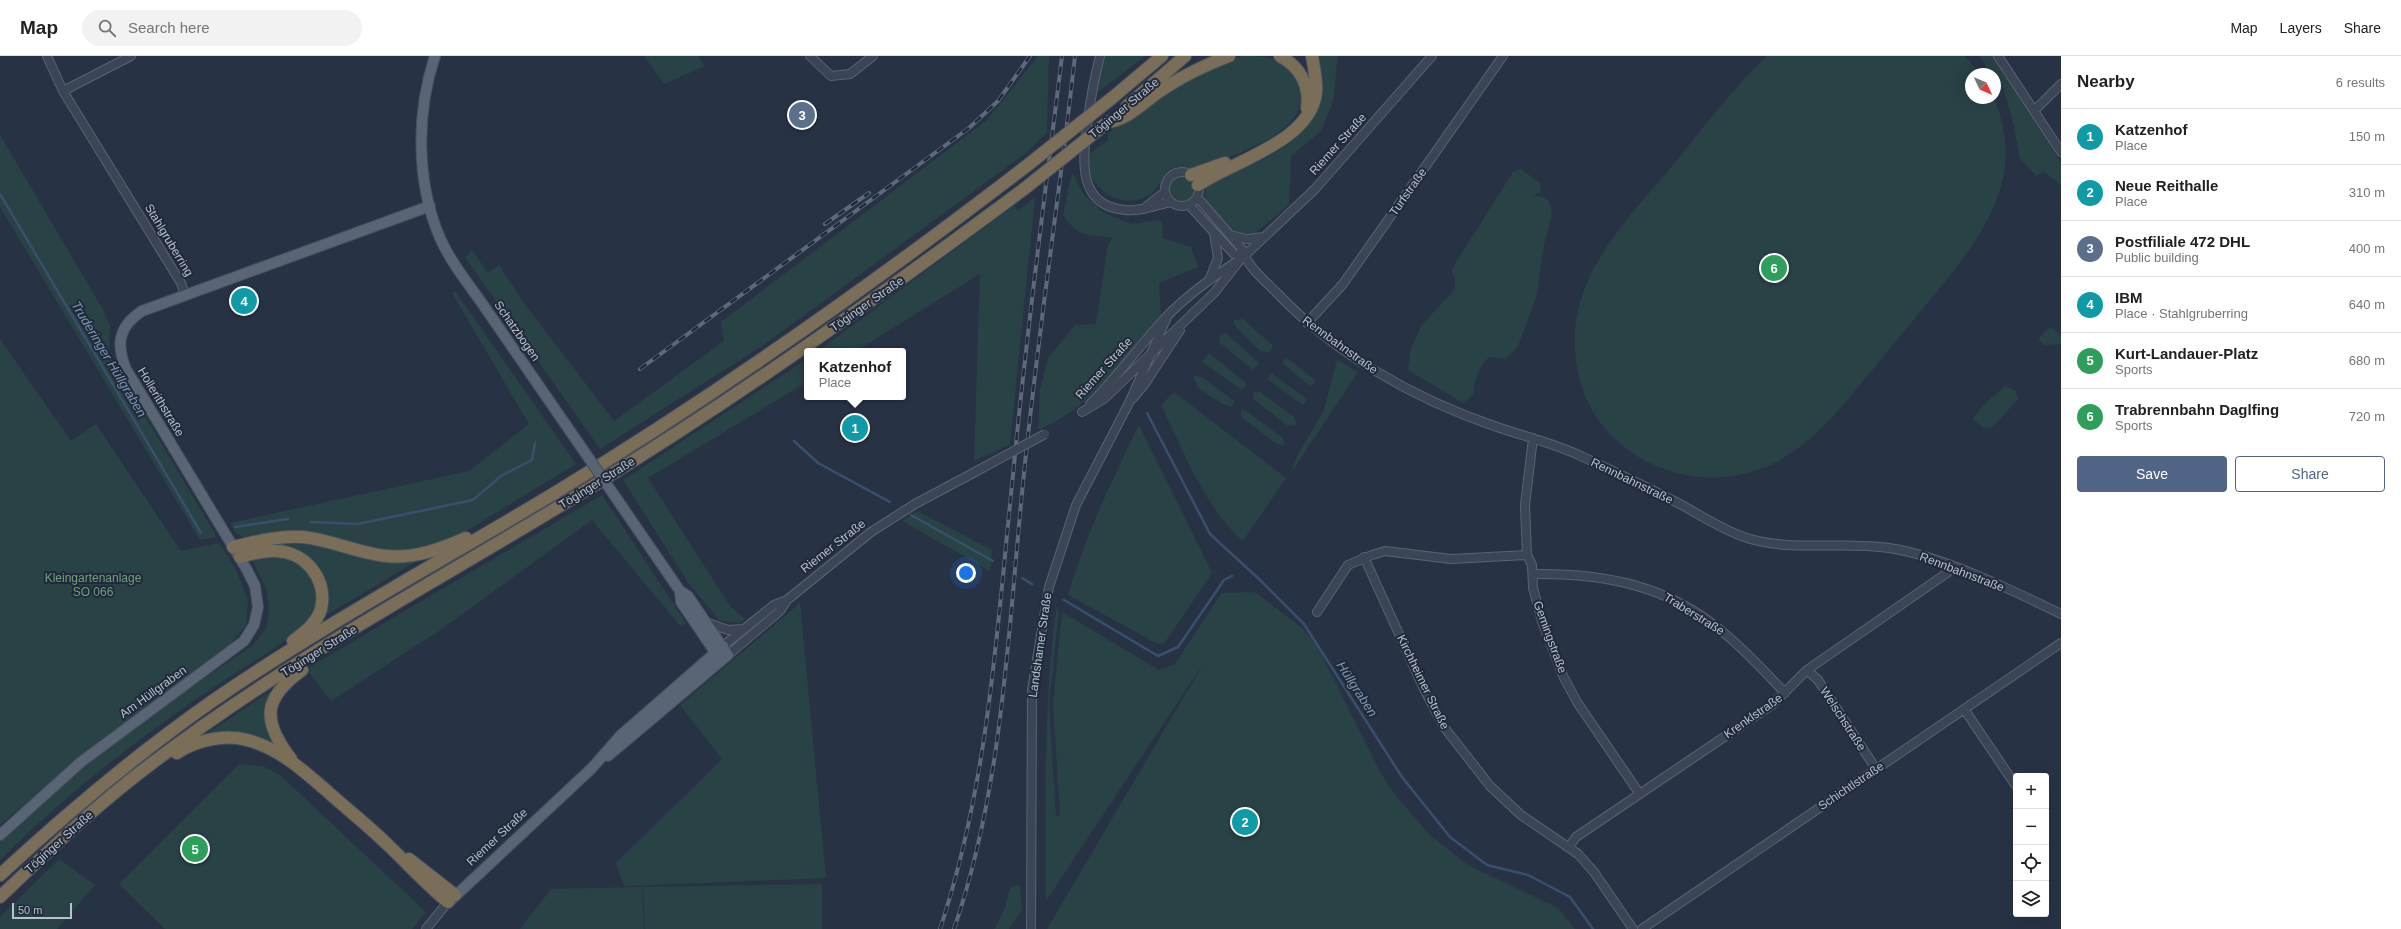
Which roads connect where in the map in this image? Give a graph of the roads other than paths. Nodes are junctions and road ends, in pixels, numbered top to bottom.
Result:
1 (47, 56) edge
2 (131, 56) edge
3 (435, 56) edge
4 (810, 56) edge
5 (873, 56) edge
6 (1100, 56) edge
7 (1162, 56) edge
8 (1185, 56) edge
9 (1228, 56) edge
10 (1280, 56) edge
11 (1312, 56) edge
12 (1432, 56) edge
13 (1503, 56) edge
14 (1998, 56) edge
15 (2061, 84) edge
16 (63, 91) junction
17 (2034, 111) junction
18 (1306, 115) junction
19 (1108, 122) junction
20 (2061, 152) edge
21 (1244, 160) junction
22 (1191, 175) junction
23 (1198, 191) junction
24 (1165, 192) junction
25 (1171, 202) junction
26 (1189, 205) junction
27 (430, 206) junction
28 (1145, 208) junction
29 (1214, 232) junction
30 (1230, 235) junction
31 (1264, 237) junction
32 (1242, 258) junction
33 (1210, 278) junction
34 (185, 295) junction
35 (1168, 315) junction
36 (1185, 321) junction
37 (1307, 322) junction
38 (805, 348) edge
39 (804, 349) edge
40 (1152, 352) junction
41 (1129, 403) junction
42 (1045, 434) dead end
43 (1533, 438) junction
44 (513, 517) junction
45 (233, 546) junction
46 (1527, 555) junction
47 (240, 557) junction
48 (1364, 557) junction
49 (1952, 566) junction
50 (1533, 574) junction
51 (680, 591) junction
52 (787, 600) junction
53 (1317, 612) dead end
54 (2061, 614) edge
55 (708, 623) junction
56 (746, 628) junction
57 (332, 642) junction
58 (2061, 643) edge
59 (722, 654) junction
60 (1807, 670) junction
61 (230, 690) junction
62 (1785, 693) junction
63 (1964, 709) junction
64 (156, 760) junction
65 (296, 764) junction
66 (1876, 769) junction
67 (2013, 782) edge
68 (1639, 793) junction
69 (0, 835) edge
70 (1569, 847) junction
71 (0, 875) edge
72 (0, 897) edge
73 (452, 899) junction
74 (426, 929) edge
75 (1031, 929) edge
76 (1634, 929) edge
77 (1642, 929) edge

1 - 16 street, Stahlgruberring
2 - 16 street
3 - 27 main road, Schatzbogen
4 - 5 street
6 - 28 street
7 - 44 highway, Töginger Straße, bridge
8 - 19 highway, Töginger Straße
9 - 19 highway
10 - 18 highway
11 - 18 highway
12 - 31 street, Riemer Straße
13 - 37 street, Turfstraße
14 - 17 street
15 - 17 street
16 - 34 street, Stahlgruberring
17 - 20 street
18 - 21 highway
19 - 38 highway, Töginger Straße, bridge
21 - 22 highway
21 - 23 highway
22 - 23 street, Rennbahnstraße
22 - 24 street
23 - 26 street
23 - 30 street, Rennbahnstraße
24 - 25 street
24 - 28 street
25 - 26 street
25 - 28 street
26 - 29 street, Rennbahnstraße
27 - 34 main road, Stahlgruberring
27 - 51 main road, Schatzbogen, bridge
29 - 32 street, Rennbahnstraße
29 - 33 street
30 - 31 street
30 - 32 street, Rennbahnstraße
31 - 32 street, Riemer Straße
32 - 33 street, Riemer Straße
32 - 36 street, Riemer Straße
32 - 37 street, Rennbahnstraße
33 - 35 street, Riemer Straße
34 - 45 main road, Hollerithstraße
35 - 40 street, Landshamer Straße
35 - 40 street, Riemer Straße
36 - 40 street, Riemer Straße
36 - 41 street, Landshamer Straße
37 - 43 street, Rennbahnstraße
39 - 57 highway, Töginger Straße, bridge
40 - 41 street, Landshamer Straße
41 - 75 street, Landshamer Straße
42 - 52 street, Riemer Straße, bridge
43 - 46 street, Gemingstraße
43 - 49 street, Rennbahnstraße
44 - 45 highway
44 - 61 highway, Töginger Straße
45 - 47 main road, Am Hüllgraben
46 - 48 street
46 - 50 street, Gemingstraße
47 - 61 highway
47 - 69 main road, Am Hüllgraben
48 - 53 street
48 - 70 street, Kirchheimer Straße
49 - 54 street, Rennbahnstraße
49 - 60 street, Krenklstraße
50 - 62 street, Traberstraße
50 - 68 street, Gemingstraße
51 - 55 main road, Schatzbogen
51 - 59 main road, Schatzbogen
52 - 56 street, Riemer Straße
52 - 59 street, Riemer Straße
55 - 56 street
55 - 59 main road, Schatzbogen
56 - 59 street, Riemer Straße
57 - 64 highway, Töginger Straße
57 - 65 highway
58 - 63 street, Schichtlstraße
59 - 73 main road, Riemer Straße
60 - 62 street, Krenklstraße
60 - 66 street, Welschstraße
61 - 71 highway, Töginger Straße
62 - 68 street, Krenklstraße
63 - 66 street, Schichtlstraße
63 - 67 street
64 - 65 highway
64 - 72 highway, Töginger Straße
65 - 73 highway
66 - 77 street, Schichtlstraße
68 - 70 street, Krenklstraße
70 - 76 street, Kirchheimer Straße
73 - 74 street, Riemer Straße

